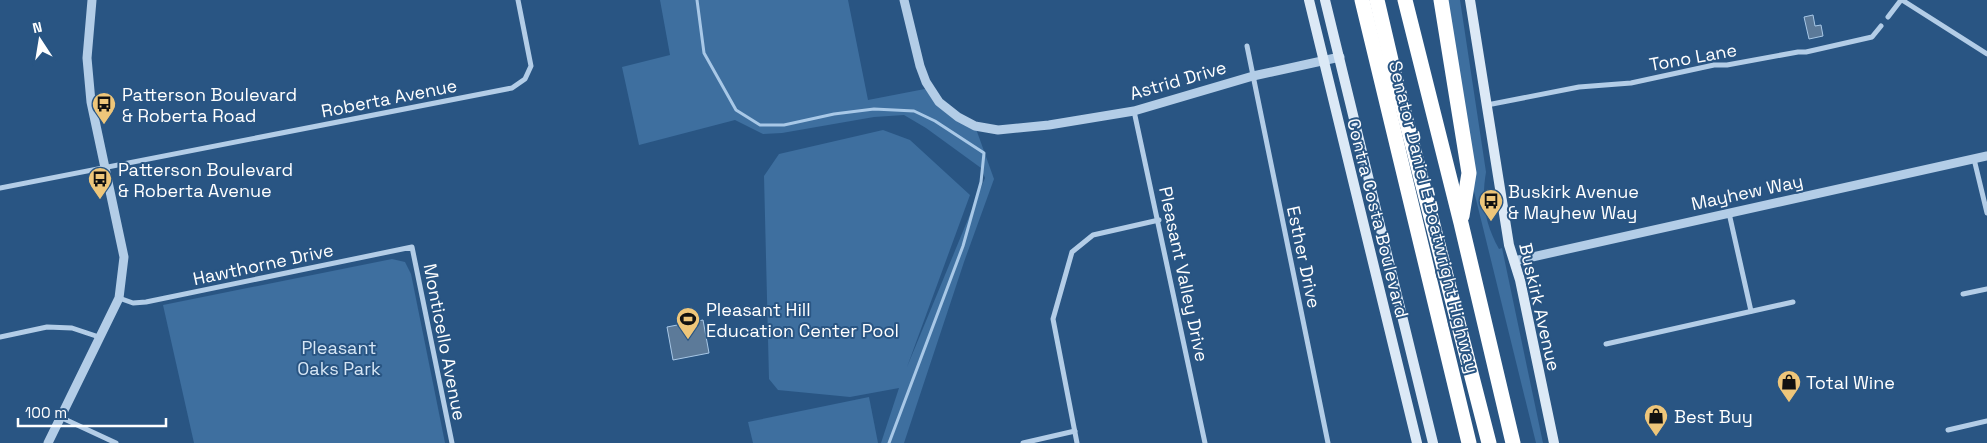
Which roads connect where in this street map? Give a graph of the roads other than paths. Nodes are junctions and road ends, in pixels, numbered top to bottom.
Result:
1 (92, 0) edge
2 (518, 0) edge
3 (904, 0) edge
4 (1309, 0) edge
5 (1325, 0) edge
6 (1362, 0) edge
7 (1377, 0) edge
8 (1405, 0) edge
9 (1441, 0) edge
10 (1470, 0) edge
11 (1901, 0) edge
12 (1888, 17) dead end
13 (1881, 26) dead end
14 (1247, 46) dead end
15 (1987, 54) edge
16 (1340, 57) junction
17 (1323, 60) junction
18 (1253, 76) junction
19 (1486, 106) junction
20 (1134, 110) junction
21 (1987, 156) edge
22 (1974, 159) junction
23 (104, 166) junction
24 (0, 188) edge
25 (1729, 213) junction
26 (1987, 213) edge
27 (1159, 220) junction
28 (1461, 223) junction
29 (412, 247) joint
30 (1514, 261) junction
31 (1987, 288) edge
32 (1963, 294) dead end
33 (119, 298) junction
34 (1793, 302) dead end
35 (1751, 311) junction
36 (0, 337) edge
37 (99, 337) junction
38 (1606, 344) dead end
39 (60, 417) junction
40 (1987, 421) edge
41 (1948, 430) dead end
42 (1074, 431) junction
43 (48, 443) edge
44 (116, 443) edge
45 (452, 443) edge
46 (1023, 443) edge
47 (1077, 443) edge
48 (1206, 443) edge
49 (1328, 443) edge
50 (1417, 443) edge
51 (1433, 443) edge
52 (1469, 443) edge
53 (1489, 443) edge
54 (1513, 443) edge
55 (1554, 443) edge

1 - 23 street
2 - 23 street, Roberta Avenue
3 - 20 street, Astrid Drive
4 - 17 main road, Contra Costa Boulevard
5 - 16 main road, Contra Costa Boulevard
6 - 52 highway, Senator Daniel E Boatwright Highway
7 - 53 highway
8 - 28 highway, Senator Daniel E Boatwright Highway
9 - 28 highway
10 - 19 main road, Buskirk Avenue
11 - 12 street
11 - 15 street
13 - 19 street, Tono Lane
14 - 18 street, Esther Drive
16 - 17 street, Astrid Drive
16 - 51 main road, Contra Costa Boulevard
17 - 18 street, Astrid Drive
17 - 50 main road, Contra Costa Boulevard
18 - 20 street, Astrid Drive
18 - 49 street, Esther Drive
19 - 30 main road, Buskirk Avenue
20 - 27 street, Pleasant Valley Drive
21 - 22 street, Mayhew Way
22 - 25 street, Mayhew Way
22 - 26 street
23 - 24 street, Roberta Avenue
23 - 33 street
25 - 30 street, Mayhew Way
25 - 35 street
27 - 42 street
27 - 48 street, Pleasant Valley Drive
28 - 54 highway, Senator Daniel E Boatwright Highway
29 - 33 street, Hawthorne Drive
29 - 45 street, Monticello Avenue
30 - 55 main road, Buskirk Avenue
31 - 32 street
33 - 37 street
34 - 35 street
35 - 38 street
36 - 37 street
37 - 39 street
39 - 43 street
39 - 44 street
40 - 41 street
42 - 46 street
42 - 47 street

